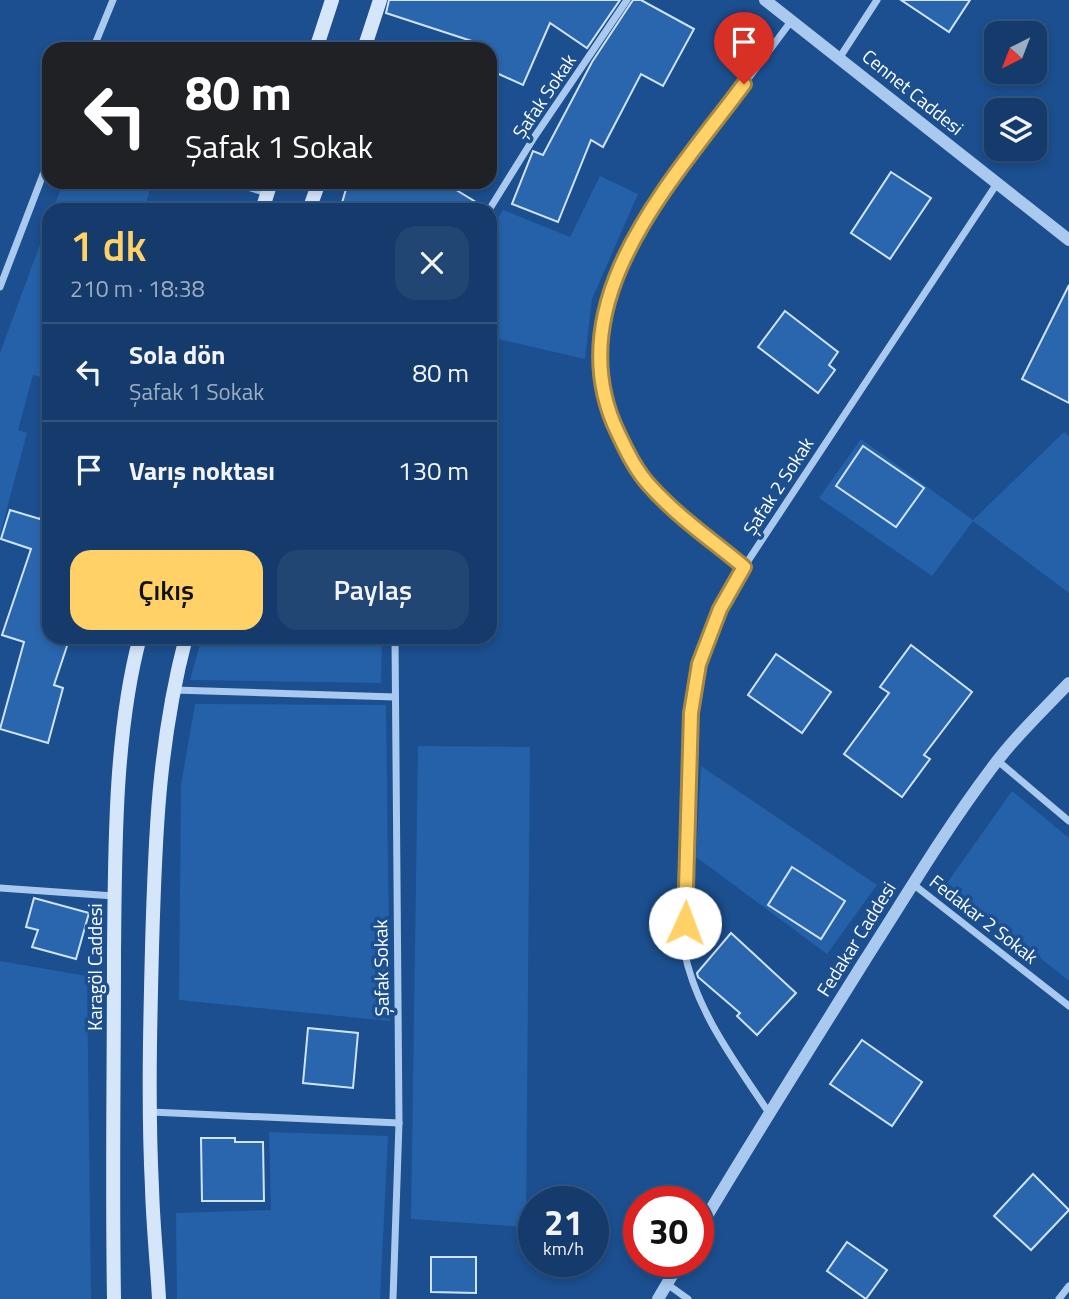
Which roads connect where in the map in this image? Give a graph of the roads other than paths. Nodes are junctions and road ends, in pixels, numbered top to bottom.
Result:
1 (113, 0) edge
2 (332, 0) edge
3 (380, 0) edge
4 (627, 0) edge
5 (765, 0) edge
6 (877, 0) edge
7 (793, 20) junction
8 (96, 42) edge
9 (318, 42) edge
10 (366, 42) edge
11 (840, 57) junction
12 (42, 177) edge
13 (996, 185) junction
14 (493, 203) edge
15 (1068, 237) edge
16 (0, 287) edge
17 (744, 567) junction
18 (139, 644) edge
19 (184, 644) edge
20 (395, 644) edge
21 (1069, 683) edge
22 (173, 690) junction
23 (395, 696) junction
24 (998, 761) junction
25 (1069, 821) edge
26 (913, 884) junction
27 (0, 888) edge
28 (114, 896) junction
29 (1069, 1006) edge
30 (151, 1112) junction
31 (769, 1113) junction
32 (398, 1123) junction
33 (714, 1204) edge
34 (671, 1277) edge
35 (667, 1284) junction
36 (1069, 1286) edge
37 (114, 1299) edge
38 (159, 1299) edge
39 (393, 1299) edge
40 (658, 1299) edge
41 (688, 1299) edge
42 (1059, 1299) edge

1 - 8 street
2 - 9 main road
3 - 10 main road
4 - 14 street, Şafak Sokak
5 - 7 street, Cennet Caddesi
6 - 11 street
7 - 11 street, Cennet Caddesi
7 - 17 street
11 - 13 street, Cennet Caddesi
12 - 16 street
13 - 15 street, Cennet Caddesi
13 - 17 street, Şafak 2 Sokak
17 - 31 street, Şafak 2 Sokak
18 - 28 main road, Karagöl Caddesi
19 - 22 main road
20 - 23 street, Şafak Sokak
21 - 24 street, Fedakar Caddesi
22 - 23 street
22 - 30 main road
23 - 32 street, Şafak Sokak
24 - 25 street
24 - 26 street, Fedakar Caddesi
26 - 29 street, Fedakar 2 Sokak
26 - 31 street, Fedakar Caddesi
27 - 28 street
28 - 37 main road, Karagöl Caddesi
30 - 32 street
30 - 38 main road
31 - 33 street, Fedakar Caddesi
32 - 39 street, Şafak Sokak
34 - 35 street
35 - 40 street
35 - 41 street
36 - 42 street

